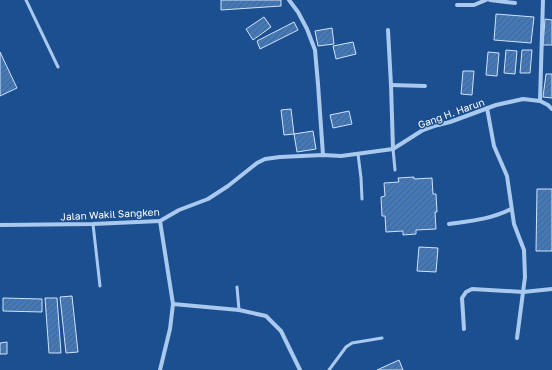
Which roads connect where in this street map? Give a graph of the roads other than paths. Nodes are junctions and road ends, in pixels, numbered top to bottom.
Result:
1 (26, 0) edge
2 (289, 0) edge
3 (486, 0) edge
4 (490, 0) edge
5 (543, 0) edge
6 (515, 3) dead end
7 (457, 5) dead end
8 (388, 30) dead end
9 (58, 67) dead end
10 (391, 85) junction
11 (425, 86) dead end
12 (540, 101) junction
13 (487, 108) junction
14 (552, 109) edge
15 (393, 149) junction
16 (358, 154) junction
17 (323, 155) junction
18 (396, 170) dead end
19 (362, 199) dead end
20 (511, 209) junction
21 (160, 221) junction
22 (93, 224) junction
23 (449, 224) dead end
24 (0, 225) edge
25 (100, 286) dead end
26 (237, 287) dead end
27 (552, 289) edge
28 (523, 292) junction
29 (173, 304) junction
30 (238, 310) junction
31 (464, 329) dead end
32 (382, 338) dead end
33 (517, 338) dead end
34 (160, 370) edge
35 (300, 370) edge
36 (328, 370) edge

1 - 9 lane
2 - 17 street
3 - 7 street
4 - 6 street
5 - 12 street
8 - 10 street
10 - 11 street
10 - 15 street
12 - 13 street, Gang H. Harun
12 - 14 street
13 - 15 street, Gang H. Harun
13 - 20 street
15 - 16 street, Gang H. Harun
15 - 18 lane
16 - 17 street, Gang H. Harun
16 - 19 lane
17 - 21 street, Jalan Wakil Sangken
20 - 23 street
20 - 28 street
21 - 22 street, Jalan Wakil Sangken
21 - 29 street
22 - 24 street, Jalan Wakil Sangken
22 - 25 lane
26 - 30 lane
27 - 28 street
28 - 31 street
28 - 33 street
29 - 30 street
29 - 34 street
30 - 35 street
32 - 36 lane

